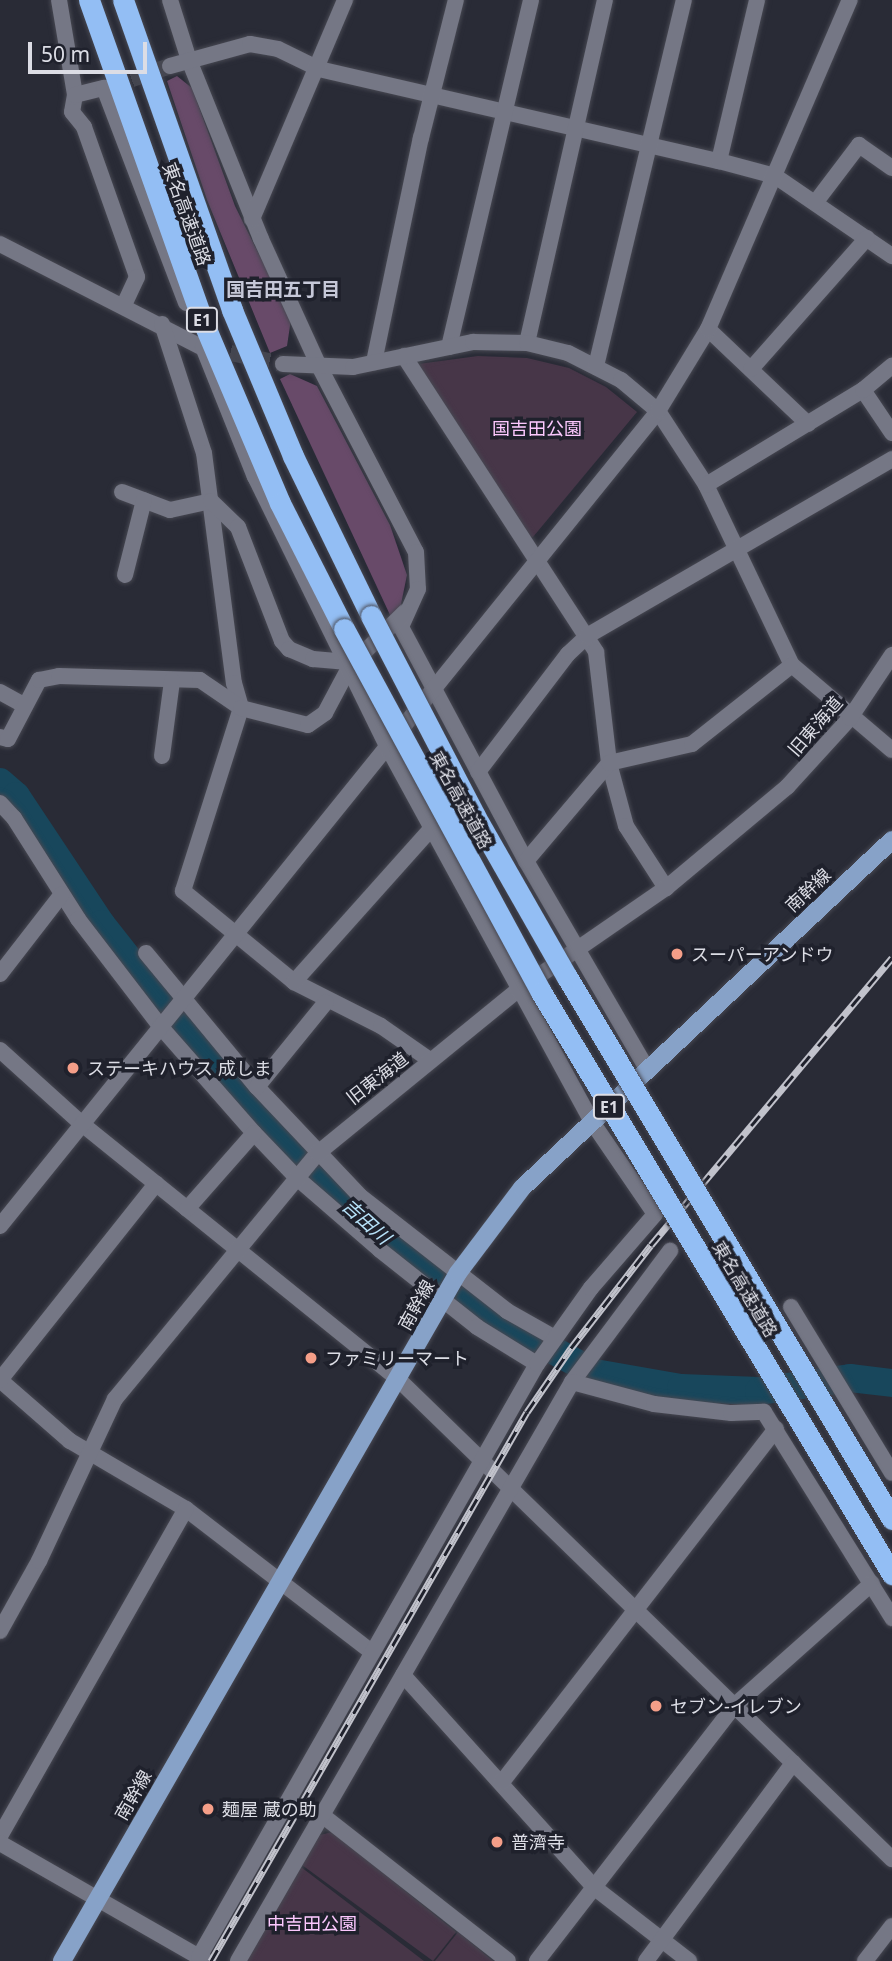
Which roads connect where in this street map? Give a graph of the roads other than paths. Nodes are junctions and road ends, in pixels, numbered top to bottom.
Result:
1 (59, 0) edge
2 (89, 0) edge
3 (123, 0) edge
4 (170, 0) edge
5 (345, 0) edge
6 (456, 0) edge
7 (531, 0) edge
8 (605, 0) edge
9 (684, 0) edge
10 (757, 0) edge
11 (850, 0) edge
12 (189, 60) junction
13 (170, 66) tunnel mouth
14 (319, 69) junction
15 (434, 95) junction
16 (75, 96) junction
17 (504, 111) junction
18 (576, 128) junction
19 (648, 145) junction
20 (719, 161) junction
21 (892, 168) edge
22 (775, 176) junction
23 (815, 204) junction
24 (252, 219) junction
25 (867, 238) junction
26 (0, 244) edge
27 (892, 256) edge
28 (124, 306) junction
29 (162, 324) junction
30 (708, 329) junction
31 (527, 343) junction
32 (449, 347) junction
33 (203, 348) junction
34 (404, 356) junction
35 (374, 362) junction
36 (283, 364) tunnel mouth
37 (319, 366) junction
38 (596, 366) junction
39 (892, 366) edge
40 (751, 369) junction
41 (863, 390) junction
42 (658, 411) junction
43 (808, 424) junction
44 (892, 433) edge
45 (892, 459) edge
46 (706, 485) junction
47 (122, 492) dead end
48 (144, 500) junction
49 (211, 501) junction
50 (738, 552) junction
51 (535, 560) junction
52 (125, 575) dead end
53 (405, 612) junction
54 (587, 636) junction
55 (892, 655) edge
56 (349, 664) junction
57 (792, 665) junction
58 (172, 681) junction
59 (434, 690) junction
60 (0, 692) edge
61 (23, 705) junction
62 (241, 708) junction
63 (850, 718) junction
64 (0, 737) edge
65 (388, 748) junction
66 (892, 750) edge
67 (162, 756) dead end
68 (609, 763) junction
69 (478, 772) junction
70 (0, 803) edge
71 (431, 829) junction
72 (892, 840) edge
73 (526, 861) junction
74 (666, 888) junction
75 (62, 894) junction
76 (233, 934) junction
77 (578, 949) junction
78 (146, 953) dead end
79 (0, 974) edge
80 (294, 982) junction
81 (518, 990) junction
82 (182, 999) junction
83 (326, 1002) junction
84 (160, 1026) junction
85 (0, 1049) edge
86 (430, 1060) junction
87 (648, 1069) junction
88 (257, 1087) junction
89 (592, 1122) junction
90 (82, 1124) junction
91 (254, 1133) junction
92 (318, 1153) junction
93 (297, 1178) junction
94 (156, 1184) junction
95 (187, 1209) junction
96 (0, 1226) edge
97 (237, 1249) junction
98 (670, 1251) dead end
99 (458, 1273) junction
100 (442, 1300) junction
101 (791, 1307) dead end
102 (555, 1338) junction
103 (537, 1364) junction
104 (398, 1379) junction
105 (0, 1380) edge
106 (572, 1382) junction
107 (776, 1429) junction
108 (88, 1451) junction
109 (482, 1464) junction
110 (892, 1473) edge
111 (509, 1490) junction
112 (186, 1509) junction
113 (892, 1519) edge
114 (892, 1574) edge
115 (281, 1581) junction
116 (872, 1583) junction
117 (635, 1611) junction
118 (892, 1618) edge
119 (0, 1631) edge
120 (372, 1652) junction
121 (403, 1675) junction
122 (733, 1707) junction
123 (793, 1763) junction
124 (502, 1782) junction
125 (322, 1815) junction
126 (0, 1836) edge
127 (0, 1843) edge
128 (892, 1859) edge
129 (595, 1888) junction
130 (98, 1898) junction
131 (892, 1926) edge
132 (662, 1940) junction
133 (194, 1958) edge
134 (61, 1961) edge
135 (238, 1961) edge
136 (508, 1961) edge
137 (537, 1961) edge
138 (646, 1961) edge
139 (689, 1961) edge
140 (865, 1961) edge

1 - 16 street
2 - 114 highway, 東名高速道路 / E1, bridge
3 - 113 highway, 東名高速道路 / E1, bridge
4 - 12 street
5 - 14 street
6 - 15 street
7 - 17 street
8 - 18 street
9 - 19 street
10 - 20 street
11 - 22 street
12 - 13 street
12 - 14 street
12 - 24 street
14 - 15 street
14 - 24 street
15 - 17 street
15 - 35 street
16 - 28 street
16 - 33 street
17 - 18 street
17 - 32 street
18 - 19 street
18 - 31 street
19 - 20 street
19 - 38 street
20 - 22 street
21 - 23 street
22 - 23 street
22 - 30 street
23 - 25 street
24 - 37 street
25 - 27 street
25 - 40 street
26 - 28 street
28 - 29 street
29 - 33 street
29 - 49 street
30 - 40 street
30 - 42 street
31 - 32 street
31 - 38 street
32 - 34 street
33 - 56 street
34 - 35 street
34 - 51 street
35 - 37 street
36 - 37 street
37 - 53 street
38 - 42 street
39 - 41 street
40 - 43 street
41 - 43 street
41 - 44 street
42 - 46 street
42 - 51 street
43 - 46 street
45 - 50 street
46 - 50 street
47 - 48 street
48 - 49 street
48 - 52 street
49 - 56 street
49 - 62 street
50 - 54 street
50 - 57 street
51 - 54 street
51 - 59 street
53 - 56 street
53 - 59 street
54 - 68 street
54 - 69 street
55 - 63 street, 旧東海道
56 - 62 street
56 - 65 street
57 - 63 street
57 - 68 street
58 - 61 street
58 - 62 street
58 - 67 street
59 - 65 street
59 - 69 street
60 - 61 street
61 - 64 street
62 - 76 street
63 - 66 street
63 - 74 street, 旧東海道
65 - 71 street
65 - 76 street
68 - 73 street
68 - 74 street
69 - 73 street
70 - 75 street
71 - 80 street
71 - 81 street
72 - 87 main road, 南幹線
73 - 77 street
74 - 77 street, 旧東海道
75 - 79 street
75 - 84 street
76 - 80 street
76 - 82 street
77 - 81 street, 旧東海道
77 - 87 street
78 - 82 street
80 - 83 street
81 - 86 street, 旧東海道
81 - 89 street
82 - 84 street
82 - 88 street
83 - 86 street
83 - 88 street
84 - 90 street
84 - 91 street
85 - 90 street
86 - 92 street, 旧東海道
87 - 89 main road, 南幹線
88 - 92 street
89 - 99 main road, 南幹線
89 - 102 street
90 - 94 street
90 - 96 street
91 - 93 street
91 - 95 street
92 - 93 street, 旧東海道
92 - 99 street
93 - 97 street, 旧東海道
93 - 100 street
94 - 95 street
94 - 105 street
95 - 97 street
97 - 104 street
97 - 108 street, 旧東海道
98 - 106 street
99 - 100 main road, 南幹線
99 - 102 street
100 - 103 street
100 - 104 main road, 南幹線
101 - 110 street
102 - 103 street
103 - 109 street
104 - 109 street
104 - 115 main road, 南幹線
105 - 108 street
106 - 107 street
106 - 111 street
107 - 116 street
107 - 117 street
108 - 112 street
108 - 119 street, 旧東海道
109 - 111 street
109 - 120 street
111 - 117 street
111 - 121 street
112 - 115 street
112 - 126 street
115 - 120 street
115 - 130 main road, 南幹線
116 - 118 street
116 - 122 street
117 - 122 street
117 - 124 street
120 - 133 street
121 - 124 street
121 - 125 street
122 - 123 street
122 - 129 street
123 - 128 street
123 - 132 street
124 - 129 street
125 - 135 street
125 - 136 street
127 - 130 street
129 - 132 street
129 - 137 street
130 - 133 street
130 - 134 main road, 南幹線
131 - 140 street
132 - 138 street
132 - 139 street

